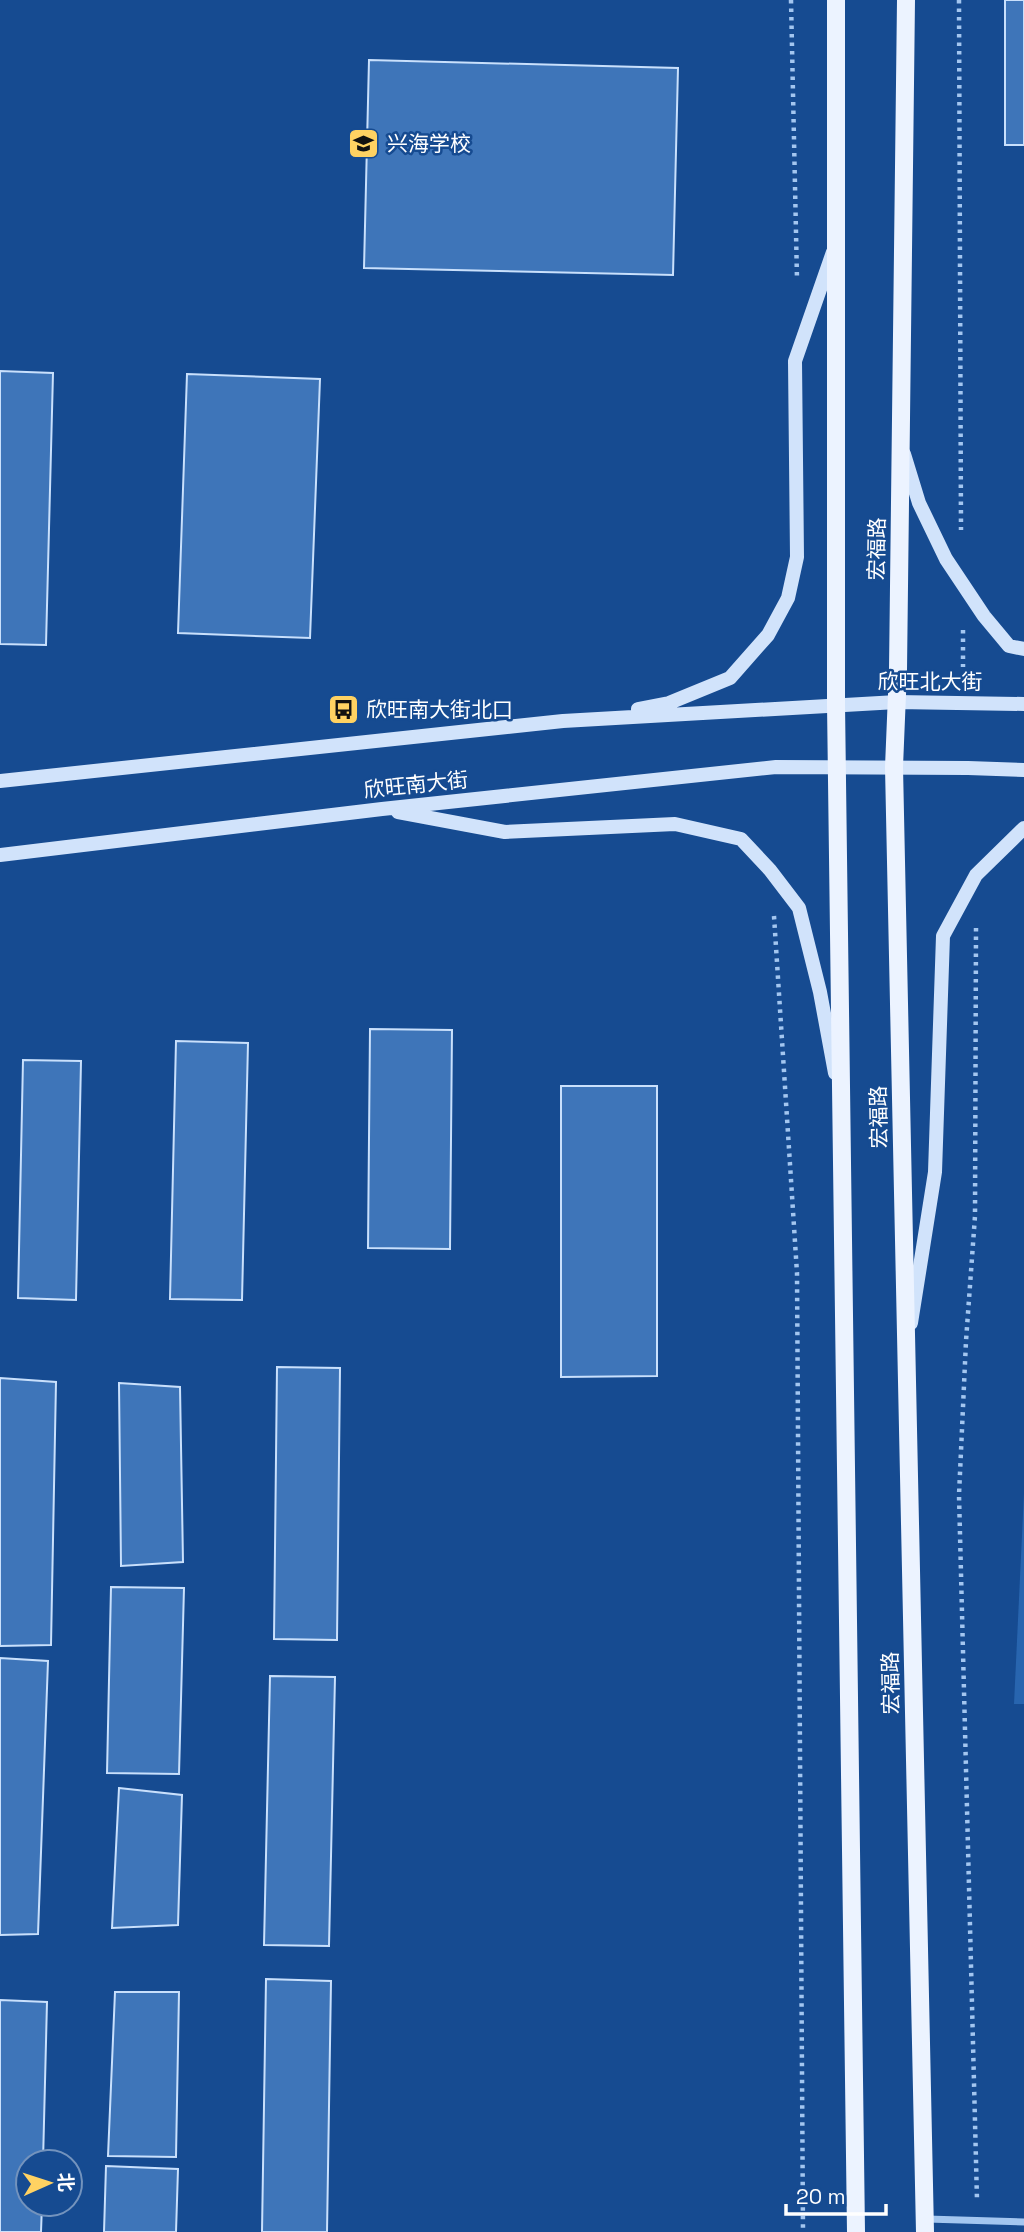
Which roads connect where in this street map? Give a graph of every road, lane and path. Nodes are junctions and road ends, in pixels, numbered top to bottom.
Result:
1 (791, 0) edge
2 (836, 0) edge
3 (906, 0) edge
4 (959, 0) edge
5 (835, 248) junction
6 (797, 280) dead end
7 (901, 444) junction
8 (962, 583) junction
9 (1024, 649) edge
10 (963, 667) dead end
11 (897, 702) junction
12 (1024, 704) edge
13 (835, 705) junction
14 (563, 721) junction
15 (836, 767) junction
16 (894, 767) junction
17 (1024, 770) edge
18 (0, 781) edge
19 (382, 810) junction
20 (1024, 828) edge
21 (0, 855) edge
22 (770, 870) junction
23 (976, 875) junction
24 (842, 1112) junction
25 (907, 1352) junction
26 (978, 2221) junction
27 (1024, 2222) edge
28 (925, 2225) edge
29 (803, 2232) edge
30 (856, 2232) edge

1 - 6 path
2 - 5 main road, 宏福路
3 - 7 main road, 宏福路
4 - 8 path
5 - 13 main road, 宏福路
5 - 14 main road
7 - 8 main road
7 - 11 main road, 宏福路
8 - 9 main road
8 - 10 path
11 - 12 main road, 欣旺北大街
11 - 13 main road, 欣旺北大街
11 - 16 main road, 宏福路
13 - 14 main road
13 - 15 main road, 宏福路
14 - 18 main road
15 - 16 main road
15 - 19 main road, 欣旺南大街
15 - 24 main road, 宏福路
16 - 17 main road
16 - 25 main road, 宏福路
19 - 21 main road, 欣旺南大街
19 - 22 main road
20 - 23 main road
22 - 24 main road
22 - 29 path
23 - 25 main road
23 - 26 path
24 - 30 main road, 宏福路
25 - 28 main road, 宏福路
26 - 27 street
26 - 28 street

